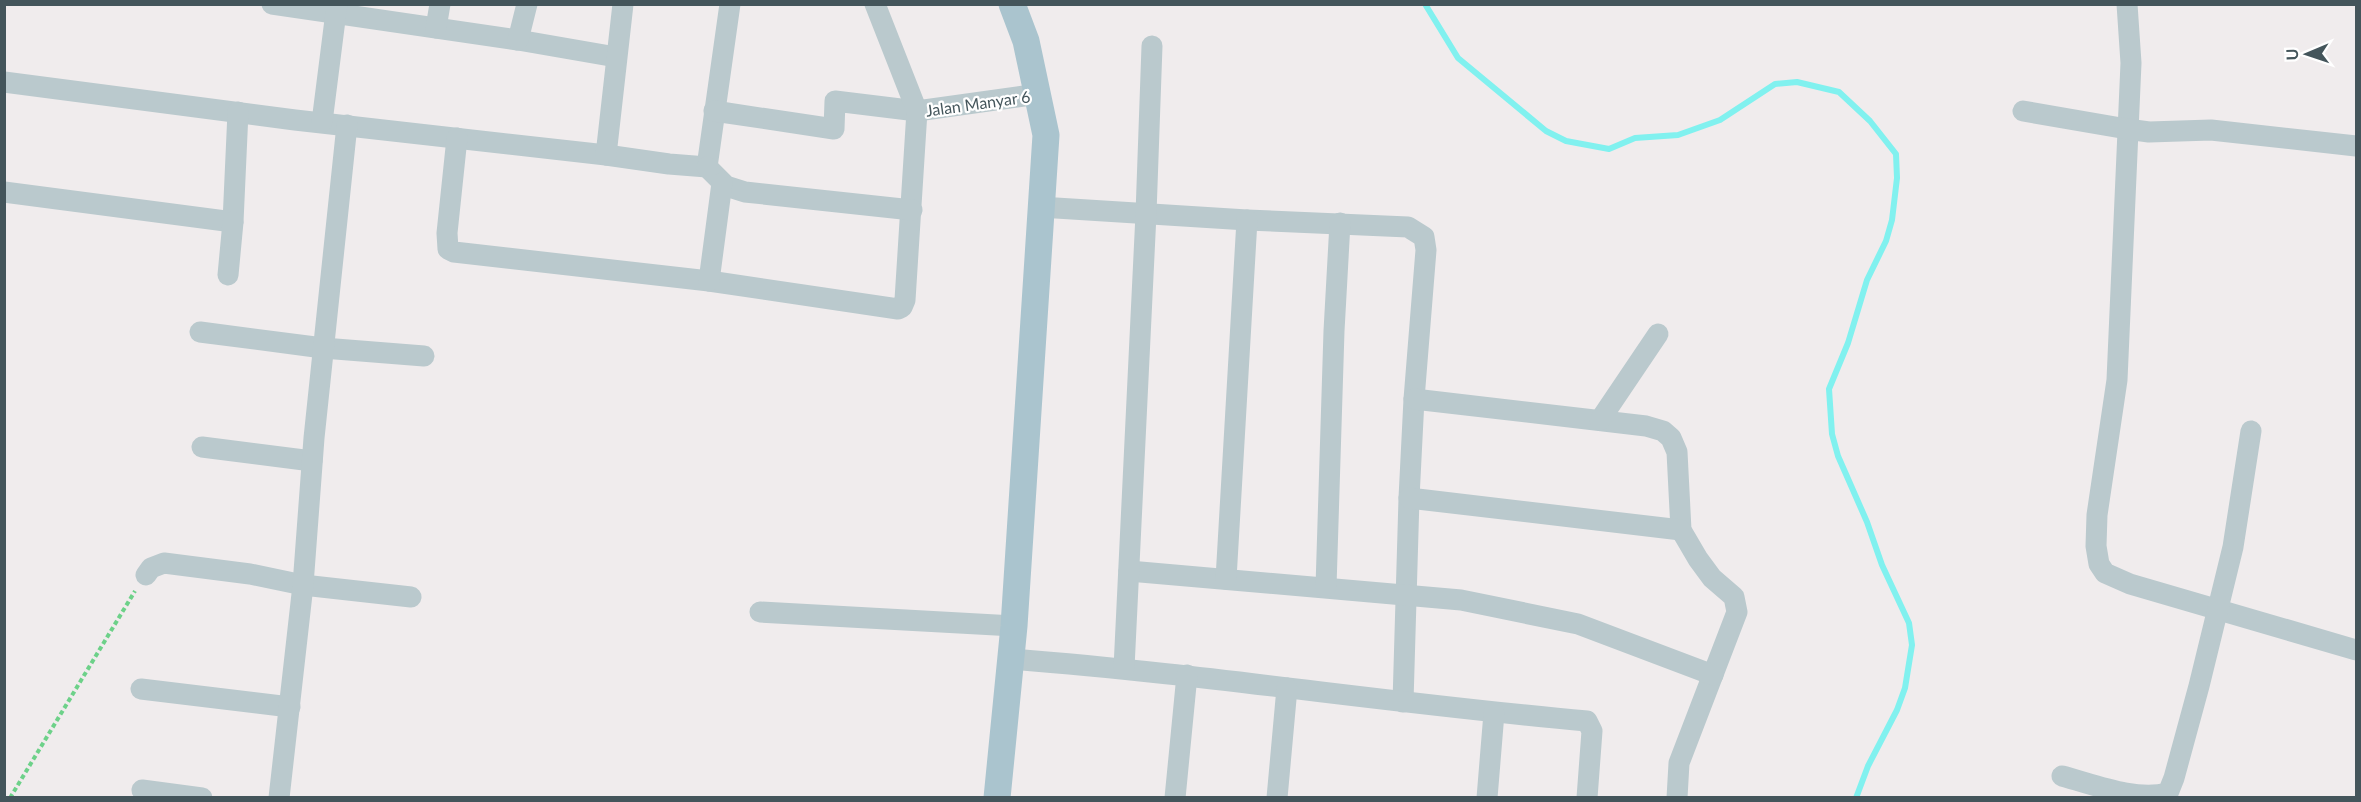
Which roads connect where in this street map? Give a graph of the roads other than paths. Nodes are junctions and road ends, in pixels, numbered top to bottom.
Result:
1 (272, 4) edge
2 (440, 4) edge
3 (527, 4) edge
4 (623, 4) edge
5 (730, 4) edge
6 (875, 4) edge
7 (1012, 4) edge
8 (2127, 4) edge
9 (337, 9) edge
10 (436, 28) junction
11 (518, 40) junction
12 (1152, 46) dead end
13 (616, 57) junction
14 (4, 82) edge
15 (1039, 94) junction
16 (714, 111) junction
17 (917, 111) junction
18 (2023, 111) dead end
19 (238, 112) junction
20 (322, 122) junction
21 (347, 125) junction
22 (2127, 129) junction
23 (457, 138) junction
24 (2356, 146) edge
25 (606, 155) junction
26 (707, 167) junction
27 (722, 183) junction
28 (4, 192) edge
29 (1040, 207) junction
30 (912, 210) junction
31 (1146, 214) junction
32 (1247, 220) junction
33 (233, 222) junction
34 (1340, 224) junction
35 (228, 275) dead end
36 (709, 281) junction
37 (200, 332) dead end
38 (1658, 334) dead end
39 (323, 348) junction
40 (424, 356) dead end
41 (1414, 399) junction
42 (1600, 420) junction
43 (2251, 431) dead end
44 (202, 447) dead end
45 (312, 461) junction
46 (1409, 498) junction
47 (1681, 530) junction
48 (1129, 571) junction
49 (146, 575) road end
50 (1226, 579) junction
51 (303, 585) junction
52 (1326, 587) junction
53 (1406, 595) junction
54 (411, 597) dead end
55 (2217, 610) junction
56 (760, 612) dead end
57 (1014, 626) junction
58 (2356, 650) edge
59 (1011, 659) junction
60 (1124, 668) junction
61 (1187, 675) junction
62 (1713, 675) junction
63 (1287, 688) junction
64 (141, 689) dead end
65 (1403, 702) junction
66 (290, 707) junction
67 (1494, 713) junction
68 (2062, 776) dead end
69 (142, 790) dead end
70 (202, 798) edge
71 (279, 798) edge
72 (997, 798) edge
73 (1175, 798) edge
74 (1277, 798) edge
75 (1487, 798) edge
76 (1587, 798) edge
77 (1677, 798) edge

1 - 9 street
2 - 10 street
3 - 11 street
4 - 13 street
5 - 16 street
6 - 17 street
7 - 15 main road
8 - 22 street
9 - 10 street
9 - 20 street
10 - 11 street
11 - 13 street
12 - 31 street
13 - 25 street
14 - 19 street
15 - 17 street, Jalan Manyar 6
15 - 29 main road
16 - 17 street, Jalan Manyar 6
16 - 26 street
17 - 30 street
18 - 22 street
19 - 20 street
19 - 33 street
20 - 21 street
21 - 23 street
21 - 39 street
22 - 24 street
22 - 55 street
23 - 25 street
23 - 36 street
25 - 26 street
26 - 27 street
27 - 30 street
27 - 36 street
28 - 33 street
29 - 31 street
29 - 57 main road
30 - 36 street
31 - 32 street
31 - 48 street
32 - 34 street
32 - 50 street
33 - 35 street
34 - 41 street
34 - 52 street
37 - 39 street
38 - 42 street
39 - 40 street
39 - 45 street
41 - 42 street
41 - 46 street
42 - 47 street
43 - 55 street
44 - 45 street
45 - 51 street
46 - 47 street
46 - 53 street
47 - 62 street
48 - 50 street
48 - 60 street
49 - 51 street
50 - 52 street
51 - 54 street
51 - 66 street
52 - 53 street
53 - 62 street
53 - 65 street
55 - 58 street
55 - 68 street
56 - 57 street
57 - 59 main road
59 - 60 street
59 - 72 main road
60 - 61 street
61 - 63 street
61 - 73 street
62 - 77 street
63 - 65 street
63 - 74 street
64 - 66 street
65 - 67 street
66 - 71 street
67 - 75 street
67 - 76 street
69 - 70 street

